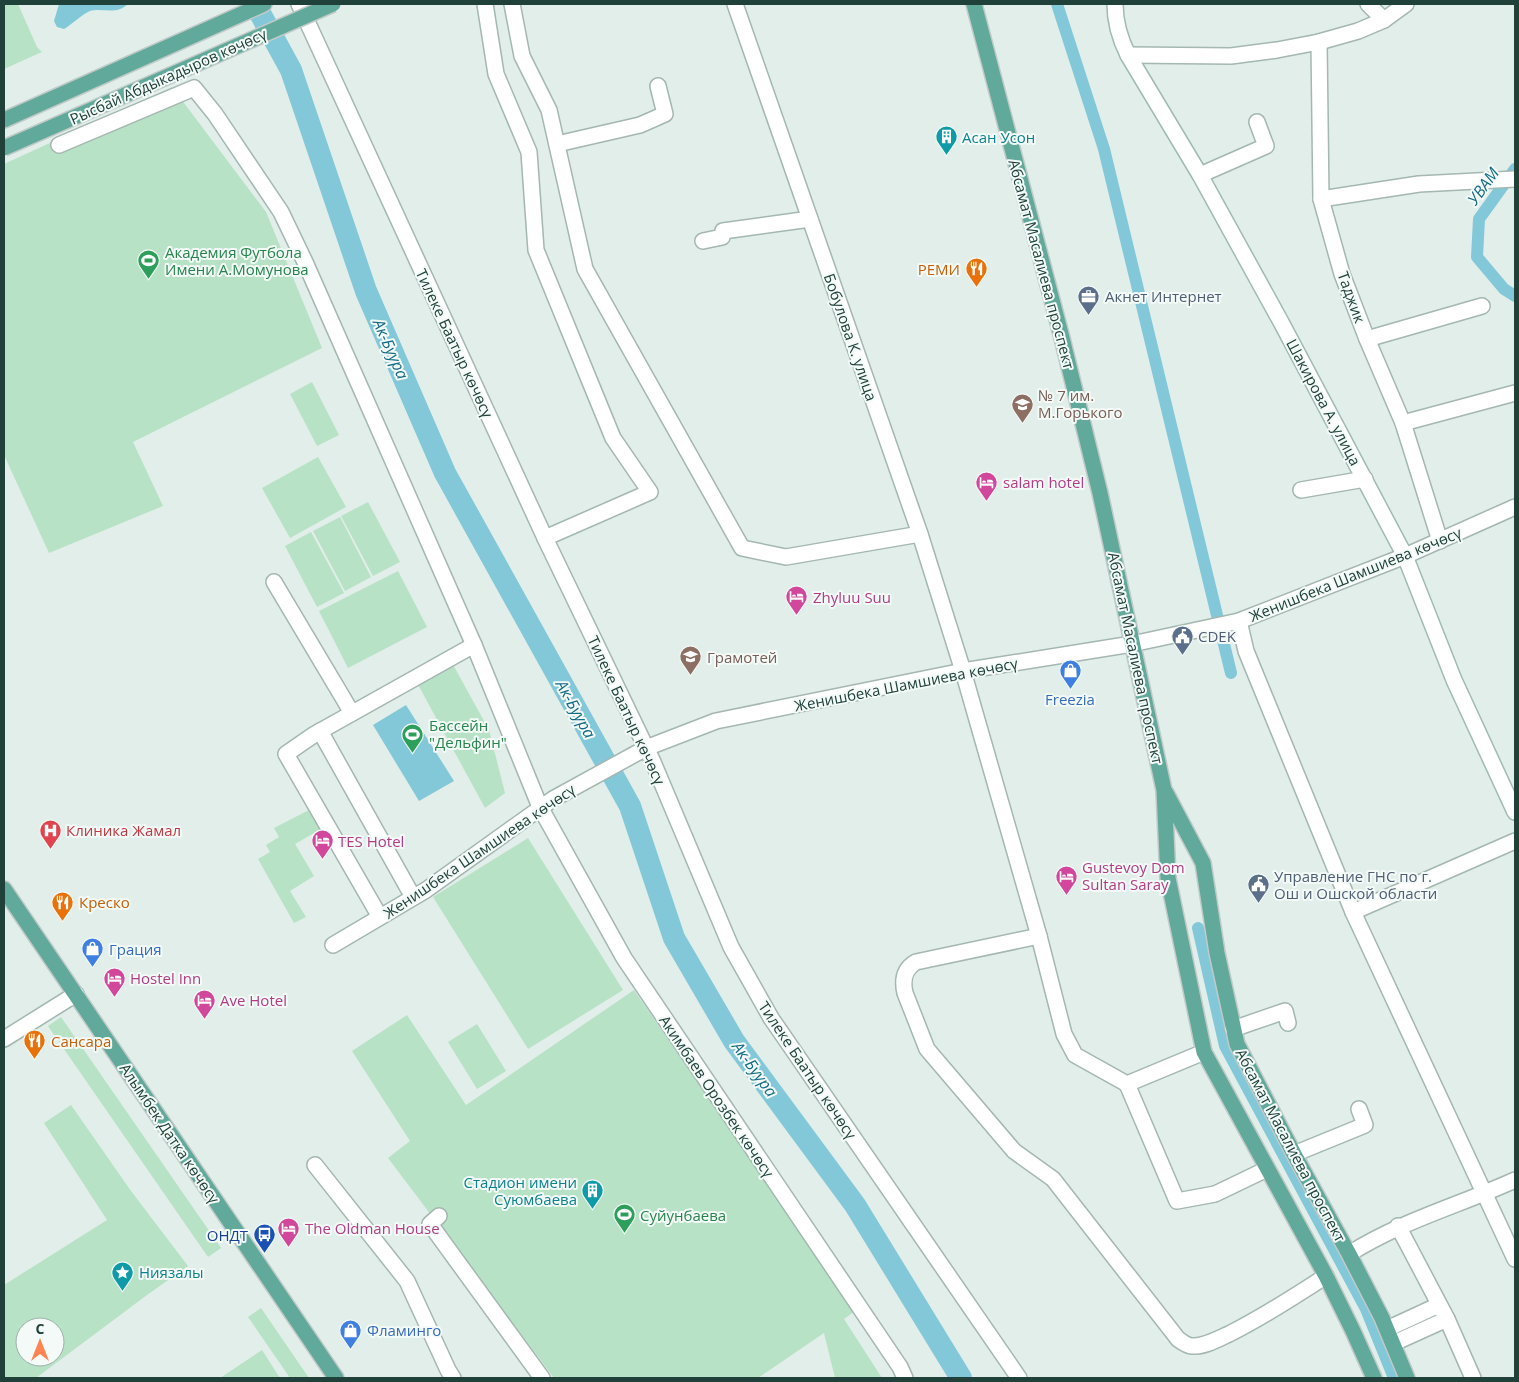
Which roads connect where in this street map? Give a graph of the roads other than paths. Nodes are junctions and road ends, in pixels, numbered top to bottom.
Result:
1 (264, 4) edge
2 (299, 4) edge
3 (333, 4) edge
4 (485, 4) edge
5 (512, 4) edge
6 (735, 4) edge
7 (974, 4) edge
8 (1116, 4) edge
9 (1368, 4) edge
10 (1406, 4) edge
11 (1384, 20) junction
12 (1319, 42) junction
13 (1128, 55) junction
14 (658, 86) dead end
15 (4, 120) edge
16 (1257, 122) dead end
17 (557, 144) junction
18 (59, 145) dead end
19 (4, 148) edge
20 (1200, 175) junction
21 (1515, 179) edge
22 (1321, 199) junction
23 (810, 219) junction
24 (702, 241) dead end
25 (1482, 306) dead end
26 (1368, 340) junction
27 (1515, 393) edge
28 (1403, 423) junction
29 (1365, 480) junction
30 (1301, 490) dead end
31 (1515, 508) edge
32 (920, 534) junction
33 (545, 538) junction
34 (1440, 541) junction
35 (1405, 556) junction
36 (274, 582) dead end
37 (1236, 622) junction
38 (1132, 644) junction
39 (474, 645) junction
40 (963, 672) junction
41 (352, 713) junction
42 (320, 731) junction
43 (646, 748) junction
44 (1164, 790) junction
45 (540, 807) junction
46 (1515, 812) edge
47 (1515, 841) edge
48 (4, 889) edge
49 (413, 897) junction
50 (1353, 912) junction
51 (380, 917) junction
52 (1039, 936) junction
53 (333, 945) dead end
54 (76, 994) junction
55 (1288, 1023) dead end
56 (1233, 1029) junction
57 (4, 1039) edge
58 (1204, 1052) junction
59 (1127, 1084) junction
60 (1359, 1110) dead end
61 (1294, 1154) junction
62 (316, 1165) dead end
63 (1267, 1169) junction
64 (1515, 1180) edge
65 (1485, 1193) junction
66 (439, 1216) dead end
67 (1398, 1226) junction
68 (1349, 1254) junction
69 (1515, 1259) edge
70 (1326, 1276) junction
71 (1439, 1305) junction
72 (1447, 1319) junction
73 (1387, 1328) junction
74 (1394, 1343) junction
75 (336, 1378) edge
76 (453, 1378) edge
77 (542, 1378) edge
78 (905, 1378) edge
79 (1019, 1378) edge
80 (1374, 1378) edge
81 (1407, 1378) edge
82 (1473, 1378) edge

1 - 15 main road, Рысбай Абдыкадыров көчөсү
2 - 33 street, Тилеке Баатыр көчөсү
3 - 19 main road, Рысбай Абдыкадыров көчөсү, bridge
4 - 33 street
5 - 17 street
6 - 23 street, Бобулова К. улица
7 - 38 main road, Абсамат Масалиева проспект
8 - 13 street, Шакирова А. улица
9 - 11 street
10 - 11 street
11 - 12 street
12 - 13 street
12 - 22 street, Таджик
13 - 20 street, Шакирова А. улица
14 - 17 street
16 - 20 street
17 - 32 street
18 - 39 street, Акимбаев Орозбек көчөсү
20 - 29 street, Шакирова А. улица
21 - 22 street
22 - 26 street, Таджик
23 - 24 street
23 - 32 street, Бобулова К. улица
25 - 26 street
26 - 28 street, Таджик
27 - 28 street
28 - 34 street, Таджик
29 - 30 street
29 - 35 street, Шакирова А. улица
31 - 34 street, Женишбека Шамшиева көчөсү
32 - 40 street, Бобулова К. улица
33 - 43 street, Тилеке Баатыр көчөсү
34 - 35 street, Женишбека Шамшиева көчөсү
35 - 37 street, Женишбека Шамшиева көчөсү
35 - 46 street, Шакирова А. улица
36 - 41 street
37 - 38 street, Женишбека Шамшиева көчөсү
37 - 50 street
38 - 40 street, Женишбека Шамшиева көчөсү
38 - 44 main road, Абсамат Масалиева проспект
39 - 41 street
39 - 45 street, Акимбаев Орозбек көчөсү
40 - 43 street, Женишбека Шамшиева көчөсү
40 - 52 street, Бобулова К. улица
41 - 42 street
42 - 49 street
42 - 51 street
43 - 45 street, Женишбека Шамшиева көчөсү
43 - 79 street, Тилеке Баатыр көчөсү
44 - 56 main road, Абсамат Масалиева проспект
44 - 58 main road, Абсамат Масалиева проспект
45 - 49 street, Женишбека Шамшиева көчөсү
45 - 78 street, Акимбаев Орозбек көчөсү
47 - 50 street
48 - 54 main road, Алымбек Датка көчөсү
49 - 51 street, Женишбека Шамшиева көчөсү
50 - 65 street
51 - 53 street, Женишбека Шамшиева көчөсү
52 - 59 street, Бобулова К. улица
52 - 70 street
54 - 57 street
54 - 75 main road, Алымбек Датка көчөсү
55 - 56 street
56 - 61 main road, Абсамат Масалиева проспект
58 - 59 street
58 - 63 main road, Абсамат Масалиева проспект
59 - 63 street
60 - 61 street
61 - 68 main road, Абсамат Масалиева проспект
62 - 76 street
63 - 70 main road, Абсамат Масалиева проспект
64 - 65 street
65 - 67 street
65 - 69 street
66 - 77 street
67 - 68 street
67 - 71 street
68 - 73 main road, Абсамат Масалиева проспект
70 - 80 main road, Абсамат Масалиева проспект
71 - 72 street
71 - 73 street
72 - 74 street
72 - 82 street
73 - 74 main road, Абсамат Масалиева проспект
74 - 81 main road, Абсамат Масалиева проспект

